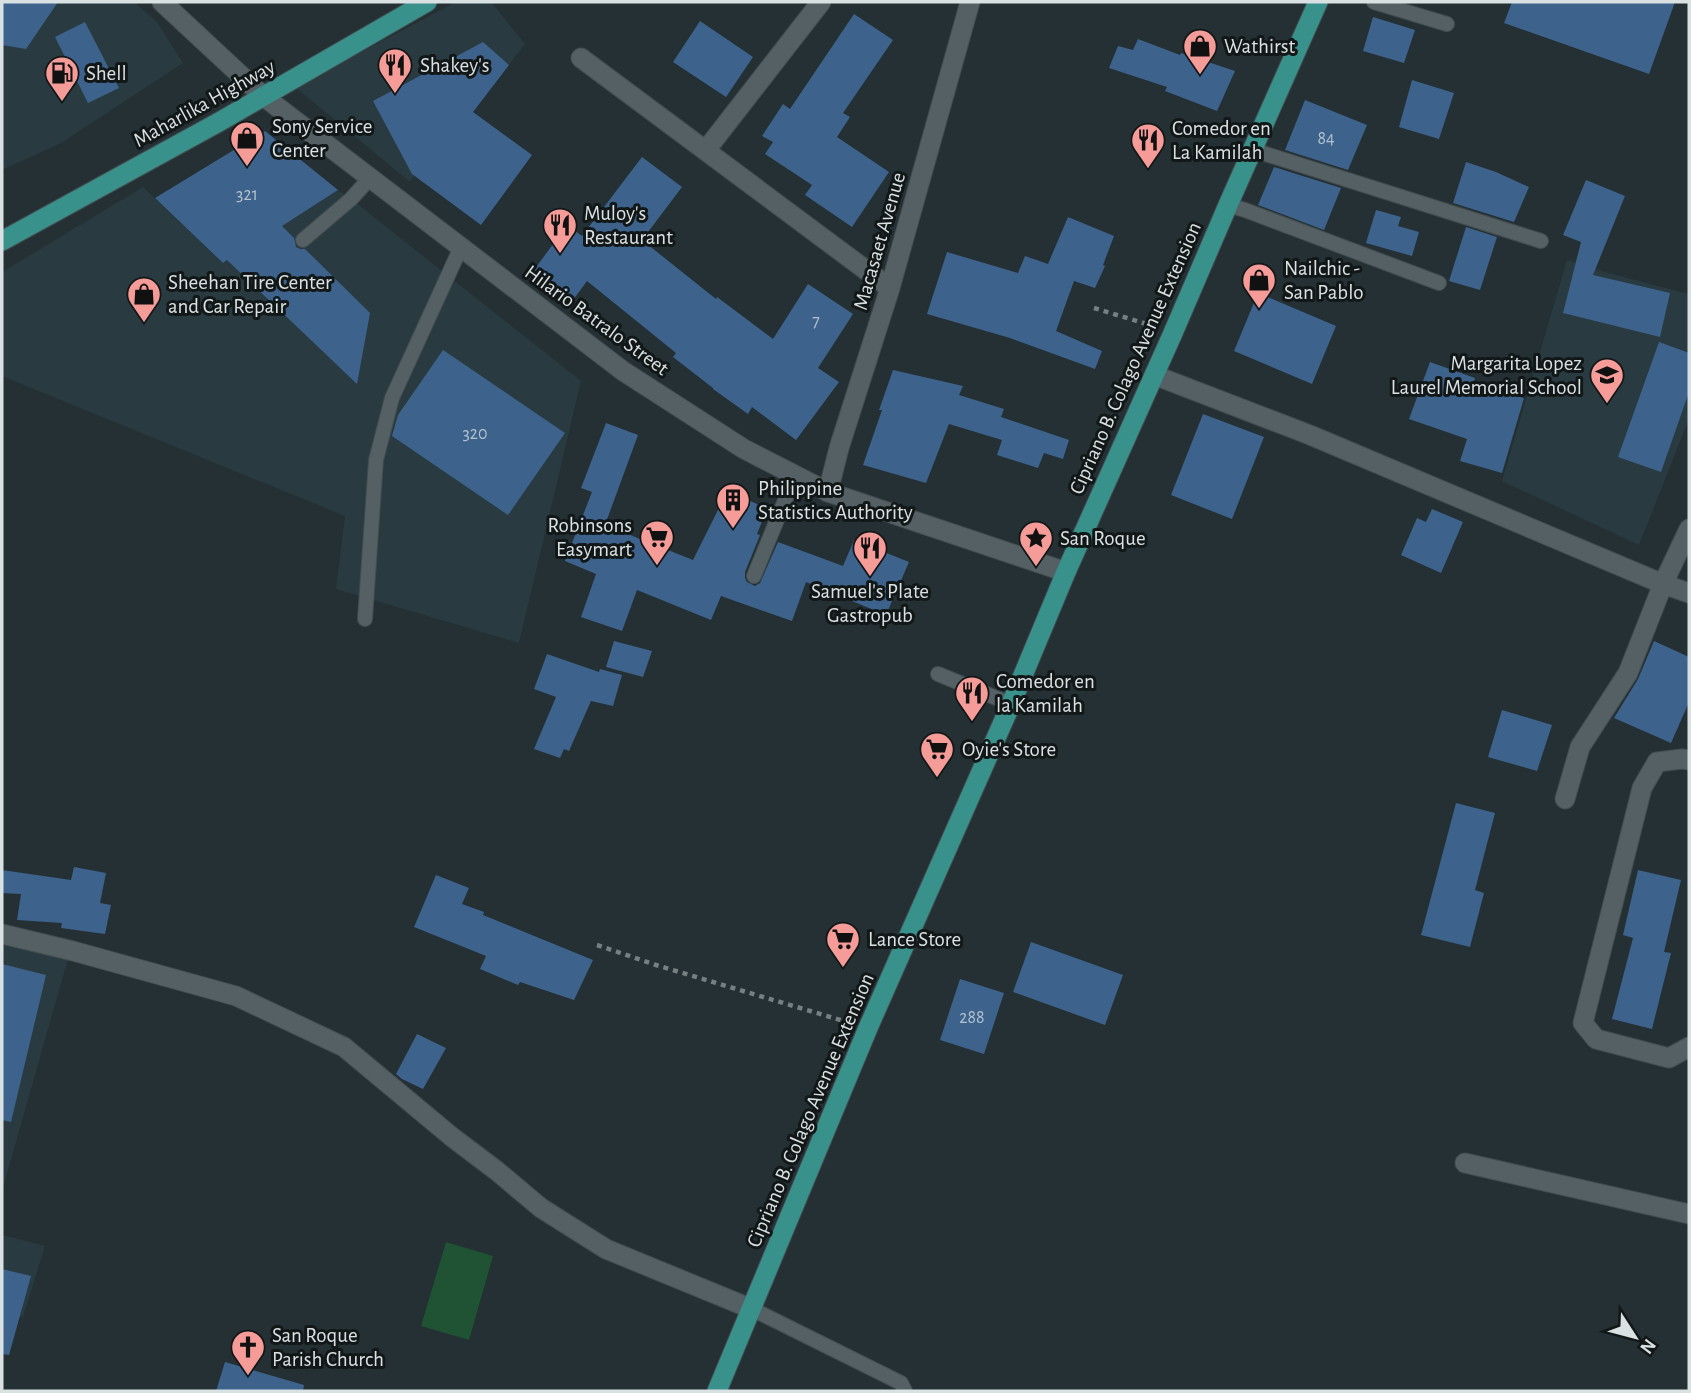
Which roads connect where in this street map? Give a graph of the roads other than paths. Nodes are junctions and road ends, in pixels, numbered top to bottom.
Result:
1 (162, 2) edge
2 (427, 2) edge
3 (821, 2) edge
4 (970, 2) edge
5 (1318, 2) edge
6 (1374, 2) edge
7 (1447, 24) dead end
8 (581, 58) dead end
9 (263, 96) junction
10 (1253, 149) junction
11 (706, 150) junction
12 (371, 177) junction
13 (1228, 205) junction
14 (303, 240) dead end
15 (2, 241) edge
16 (1541, 242) dead end
17 (461, 247) junction
18 (1439, 283) dead end
19 (890, 288) junction
20 (1154, 375) junction
21 (795, 476) junction
22 (828, 492) junction
23 (1689, 529) edge
24 (1066, 572) junction
25 (754, 576) dead end
26 (1663, 584) junction
27 (1689, 593) edge
28 (365, 619) dead end
29 (938, 674) dead end
30 (1011, 704) junction
31 (1687, 753) edge
32 (1565, 799) dead end
33 (2, 934) edge
34 (1689, 1047) edge
35 (1465, 1163) dead end
36 (1689, 1214) edge
37 (752, 1309) junction
38 (718, 1391) edge
39 (905, 1391) edge

1 - 9 street, Hilario Batralo Street
2 - 9 main road, Maharlika Highway
3 - 11 street
4 - 19 street, Macasaet Avenue
5 - 10 main road, Cipriano B. Colago Avenue Extension
6 - 7 lane
8 - 11 street
9 - 12 street, Hilario Batralo Street
9 - 15 main road, Maharlika Highway
10 - 13 main road, Cipriano B. Colago Avenue Extension
10 - 16 lane
11 - 19 street
12 - 14 lane
12 - 17 street, Hilario Batralo Street
13 - 18 lane
13 - 20 main road, Cipriano B. Colago Avenue Extension
17 - 21 street, Hilario Batralo Street
17 - 28 lane
19 - 22 street, Macasaet Avenue
20 - 24 main road, Cipriano B. Colago Avenue Extension
20 - 26 street
21 - 22 street, Hilario Batralo Street
21 - 25 lane
22 - 24 street, Hilario Batralo Street
23 - 26 street
24 - 30 main road, Cipriano B. Colago Avenue Extension
26 - 27 street
26 - 32 street
29 - 30 lane
30 - 37 main road, Cipriano B. Colago Avenue Extension
31 - 34 street
33 - 37 street
35 - 36 street
37 - 38 main road, Cipriano B. Colago Avenue Extension
37 - 39 lane

